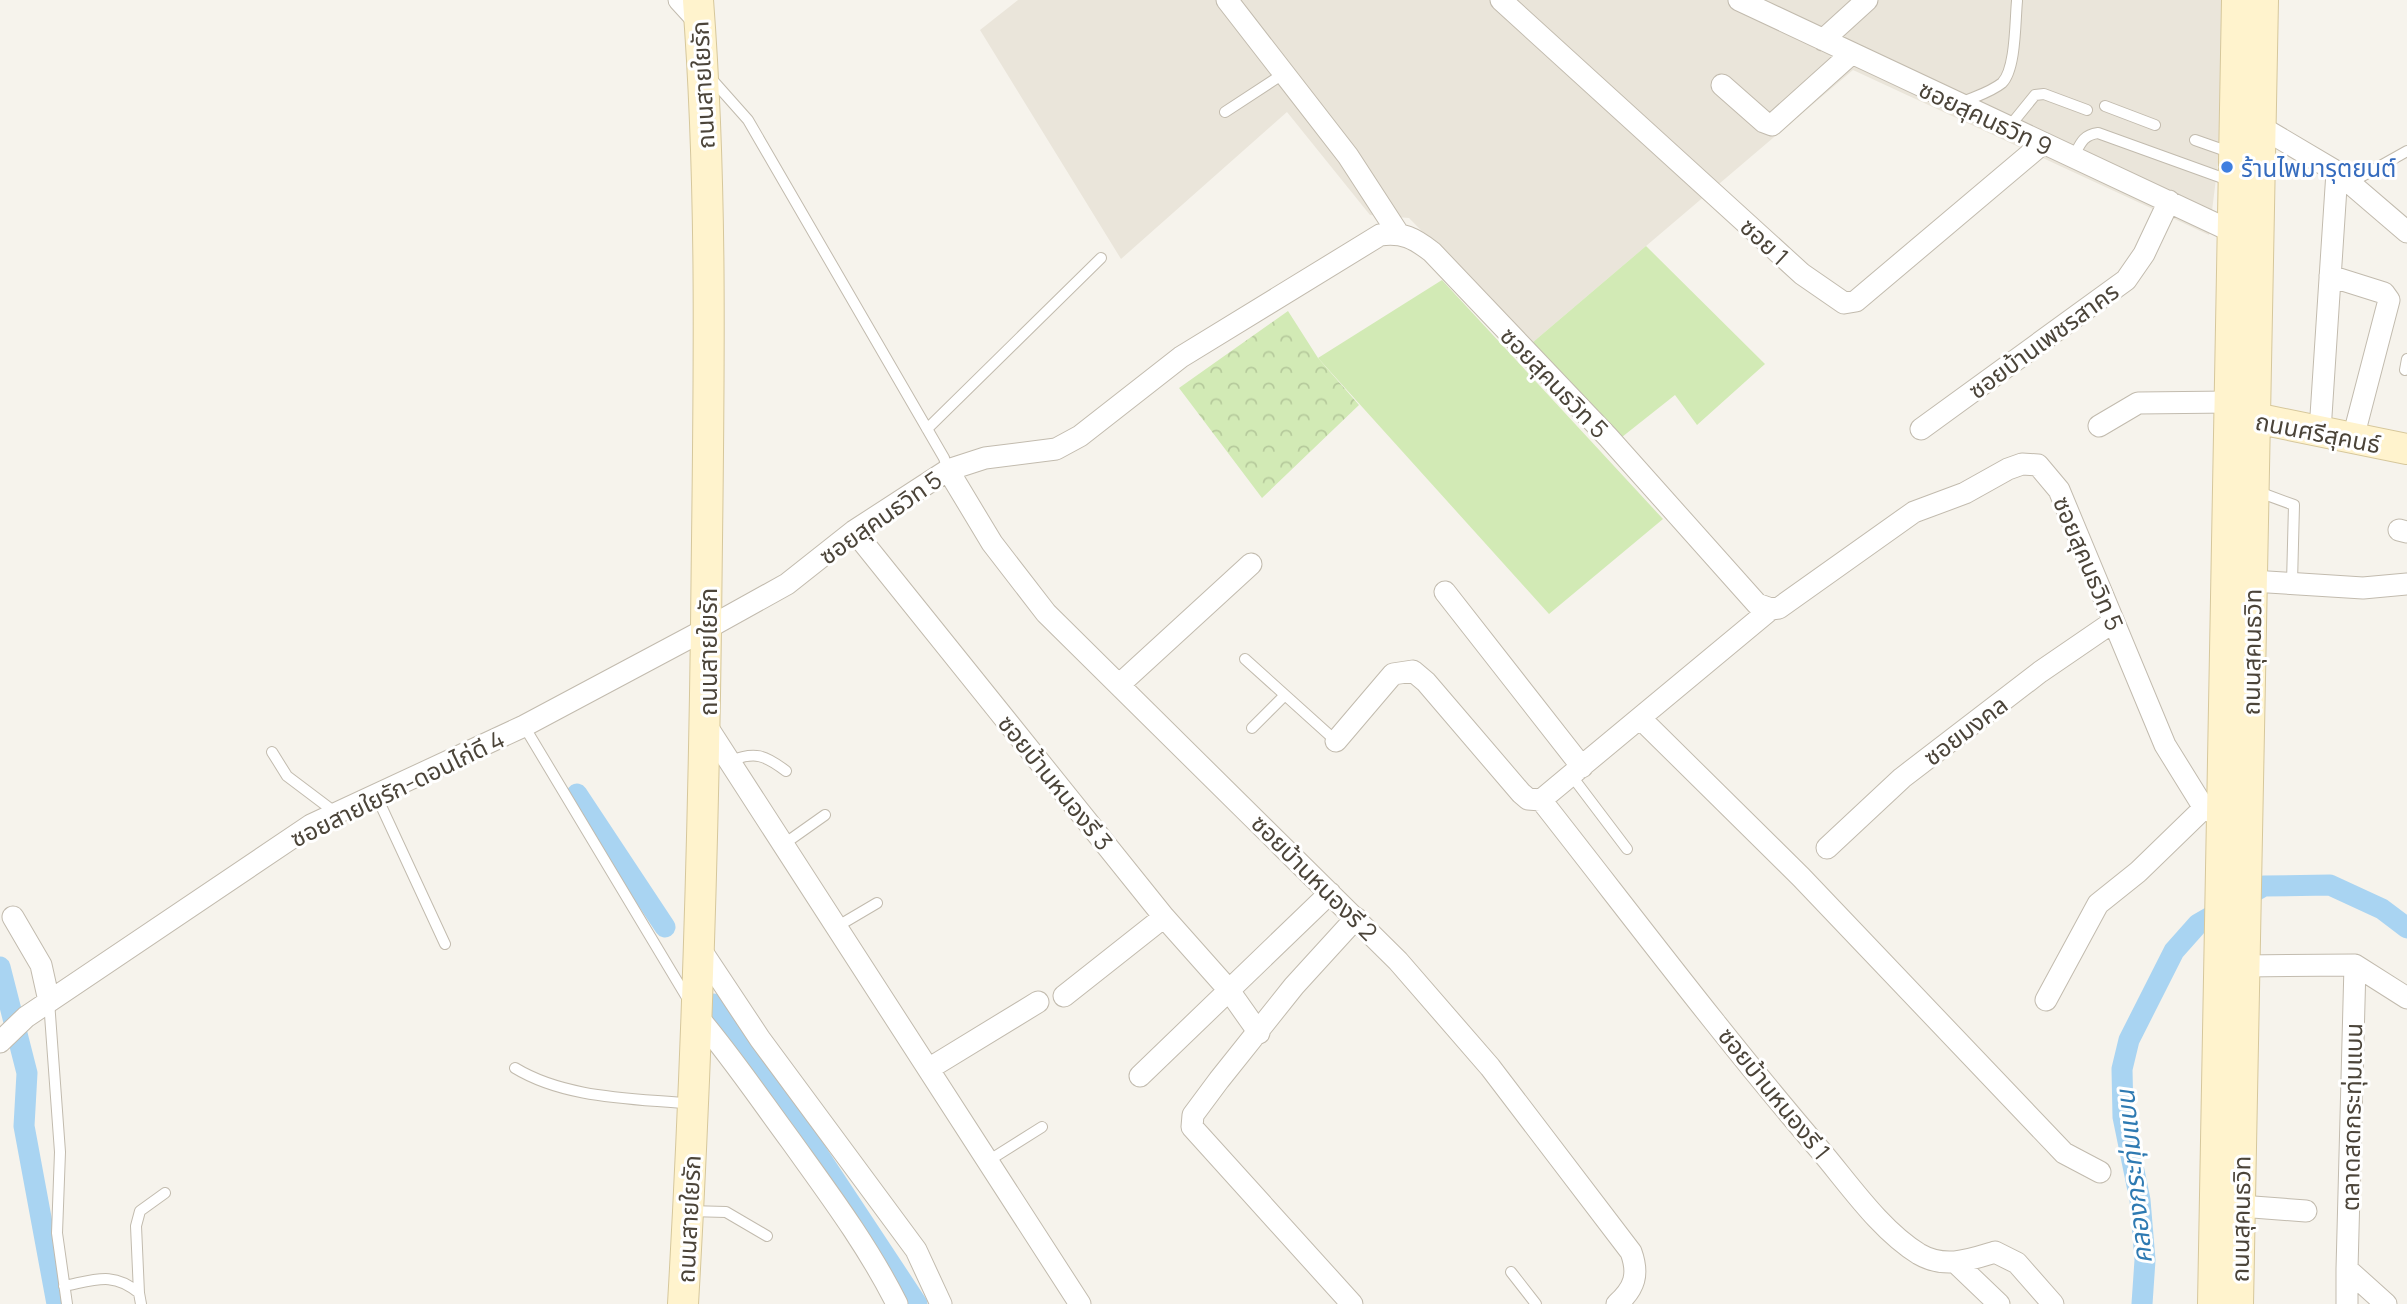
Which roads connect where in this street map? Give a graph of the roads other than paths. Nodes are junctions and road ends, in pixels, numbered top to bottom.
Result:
1 (679, 0) edge
2 (1227, 0) edge
3 (1501, 0) edge
4 (1739, 0) edge
5 (1867, 0) edge
6 (2017, 1) edge
7 (2241, 2) edge
8 (699, 12) edge
9 (1824, 40) junction
10 (1851, 54) junction
11 (704, 71) junction
12 (1283, 74) junction
13 (1722, 85) dead end
14 (1958, 104) junction
15 (2105, 106) dead end
16 (2087, 110) dead end
17 (1225, 112) dead end
18 (2155, 125) dead end
19 (2009, 127) junction
20 (2261, 127) junction
21 (2195, 140) dead end
22 (2042, 144) junction
23 (2407, 151) edge
24 (2073, 158) junction
25 (2234, 168) junction
26 (2343, 178) junction
27 (2169, 201) junction
28 (2233, 232) junction
29 (2407, 232) edge
30 (1398, 233) junction
31 (1101, 258) dead end
32 (2330, 276) junction
33 (2238, 412) junction
34 (2099, 426) dead end
35 (927, 429) junction
36 (1921, 429) dead end
37 (2320, 431) junction
38 (2353, 438) junction
39 (2407, 449) edge
40 (947, 470) junction
41 (2254, 490) junction
42 (854, 531) junction
43 (1251, 564) dead end
44 (2252, 581) junction
45 (2292, 583) junction
46 (2407, 584) edge
47 (1445, 593) dead end
48 (1771, 609) junction
49 (2113, 622) junction
50 (706, 629) junction
51 (1245, 659) dead end
52 (1120, 684) junction
53 (1284, 695) junction
54 (1640, 718) junction
55 (706, 725) junction
56 (524, 726) junction
57 (1252, 728) dead end
58 (1336, 741) joint
59 (272, 752) dead end
60 (730, 761) junction
61 (786, 771) dead end
62 (1576, 771) junction
63 (376, 795) junction
64 (1541, 800) junction
65 (336, 813) junction
66 (2213, 813) junction
67 (825, 815) dead end
68 (784, 844) junction
69 (1826, 848) dead end
70 (1627, 849) dead end
71 (2234, 885) junction
72 (1330, 893) junction
73 (877, 904) dead end
74 (13, 917) dead end
75 (1164, 917) junction
76 (1356, 918) junction
77 (2233, 923) junction
78 (838, 926) junction
79 (445, 944) dead end
80 (699, 947) junction
81 (2355, 965) junction
82 (2244, 966) junction
83 (1227, 989) junction
84 (1064, 996) dead end
85 (2407, 998) edge
86 (2046, 1000) dead end
87 (49, 1001) junction
88 (1038, 1002) dead end
89 (697, 1016) junction
90 (13, 1028) edge
91 (1259, 1032) junction
92 (515, 1068) dead end
93 (930, 1068) junction
94 (1140, 1076) dead end
95 (694, 1104) junction
96 (1042, 1127) dead end
97 (988, 1161) junction
98 (2100, 1172) dead end
99 (165, 1193) dead end
100 (2240, 1206) junction
101 (689, 1211) junction
102 (2306, 1211) dead end
103 (767, 1236) dead end
104 (1956, 1264) junction
105 (2347, 1269) junction
106 (1511, 1272) dead end
107 (64, 1286) junction
108 (140, 1298) edge
109 (67, 1304) edge
110 (683, 1304) edge
111 (897, 1304) edge
112 (941, 1304) edge
113 (1080, 1304) edge
114 (1352, 1304) edge
115 (1536, 1304) edge
116 (1617, 1304) edge
117 (1999, 1304) edge
118 (2053, 1304) edge
119 (2213, 1304) edge
120 (2238, 1304) edge
121 (2347, 1304) edge
122 (2386, 1304) edge

1 - 8 street
2 - 12 street
3 - 22 street, ซอย 1
4 - 9 street, ซอยสุคนธวิท 9
5 - 9 street
6 - 14 lane
7 - 20 main road, ถนนสุคนธวิท
7 - 25 main road, ถนนสุคนธวิท
8 - 11 main road, ถนนสายใยรัก
9 - 10 street, ซอยสุคนธวิท 9
10 - 13 street
10 - 14 street, ซอยสุคนธวิท 9
11 - 35 lane
11 - 50 main road, ถนนสายใยรัก
12 - 17 lane
12 - 30 street
14 - 19 street, ซอยสุคนธวิท 9
15 - 18 lane
16 - 19 lane
19 - 22 street, ซอยสุคนธวิท 9
20 - 26 street
20 - 33 main road, ถนนสุคนธวิท
21 - 25 lane
22 - 24 street, ซอยสุคนธวิท 9
23 - 26 lane
24 - 25 lane
24 - 27 street, ซอยสุคนธวิท 9
25 - 28 main road, ถนนสุคนธวิท
26 - 29 street
26 - 32 street
27 - 28 street, ซอยสุคนธวิท 9
27 - 36 street, ซอยบ้านเพชรสาคร
28 - 33 main road, ถนนสุคนธวิท
30 - 40 street, ซอยสุคนธวิท 5
30 - 48 street, ซอยสุคนธวิท 5
31 - 35 lane
32 - 37 street
32 - 38 street
33 - 34 street
33 - 37 main road, ถนนศรีสุคนธ์
33 - 41 main road, ถนนสุคนธวิท
33 - 66 main road, ถนนสุคนธวิท
35 - 40 lane
37 - 38 main road, ถนนศรีสุคนธ์
38 - 39 main road, ถนนศรีสุคนธ์
40 - 42 street, ซอยสุคนธวิท 5
40 - 52 street, ซอยบ้านหนองรี 2
41 - 44 main road, ถนนสุคนธวิท
41 - 45 lane
42 - 50 street, ซอยสุคนธวิท 5
42 - 75 street, ซอยบ้านหนองรี 3
43 - 52 street
44 - 45 street
44 - 71 main road, ถนนสุคนธวิท
45 - 46 street
47 - 62 street
48 - 49 street, ซอยสุคนธวิท 5
48 - 54 street
49 - 66 street, ซอยสุคนธวิท 5
49 - 69 street, ซอยมงคล
50 - 55 main road, ถนนสายใยรัก
50 - 56 street, ซอยสายใยรัก-ดอนไก่ดี 4
51 - 53 lane
52 - 72 street, ซอยบ้านหนองรี 2
53 - 57 lane
53 - 58 lane
54 - 62 street
54 - 98 street
55 - 60 street
55 - 80 main road, ถนนสายใยรัก
56 - 63 street, ซอยสายใยรัก-ดอนไก่ดี 4
56 - 89 lane
58 - 64 street, ซอยบ้านหนองรี 1
59 - 65 lane
60 - 61 lane
60 - 68 street
62 - 64 street
62 - 70 lane
63 - 65 street, ซอยสายใยรัก-ดอนไก่ดี 4
63 - 79 lane
64 - 104 street, ซอยบ้านหนองรี 1
65 - 87 street, ซอยสายใยรัก-ดอนไก่ดี 4
66 - 71 main road, ถนนสุคนธวิท
66 - 86 street
67 - 68 lane
68 - 78 street
71 - 77 main road, ถนนสุคนธวิท
72 - 76 street, ซอยบ้านหนองรี 2
72 - 83 street
73 - 78 lane
74 - 87 street
75 - 83 street, ซอยบ้านหนองรี 3
75 - 84 street
76 - 91 street
76 - 116 street, ซอยบ้านหนองรี 2
77 - 82 main road, ถนนสุคนธวิท
77 - 119 main road, ถนนสุคนธวิท
78 - 93 street
80 - 89 main road, ถนนสายใยรัก
80 - 112 street
81 - 82 street
81 - 85 street
81 - 105 street, ตลาดสดกระทุ่มแบน
82 - 100 main road, ถนนสุคนธวิท
83 - 91 street, ซอยบ้านหนองรี 3
83 - 94 street
87 - 90 street, ซอยสายใยรัก-ดอนไก่ดี 4
87 - 107 lane
88 - 93 street
89 - 95 main road, ถนนสายใยรัก
89 - 111 street
91 - 114 street
92 - 95 lane
93 - 97 street
95 - 101 main road, ถนนสายใยรัก
96 - 97 lane
97 - 113 street
99 - 108 lane
100 - 102 street
100 - 120 main road, ถนนสุคนธวิท
101 - 103 lane
101 - 110 main road, ถนนสายใยรัก
104 - 117 street
104 - 118 street
105 - 121 street, ตลาดสดกระทุ่มแบน
105 - 122 street
106 - 115 lane
107 - 108 lane
107 - 109 lane

